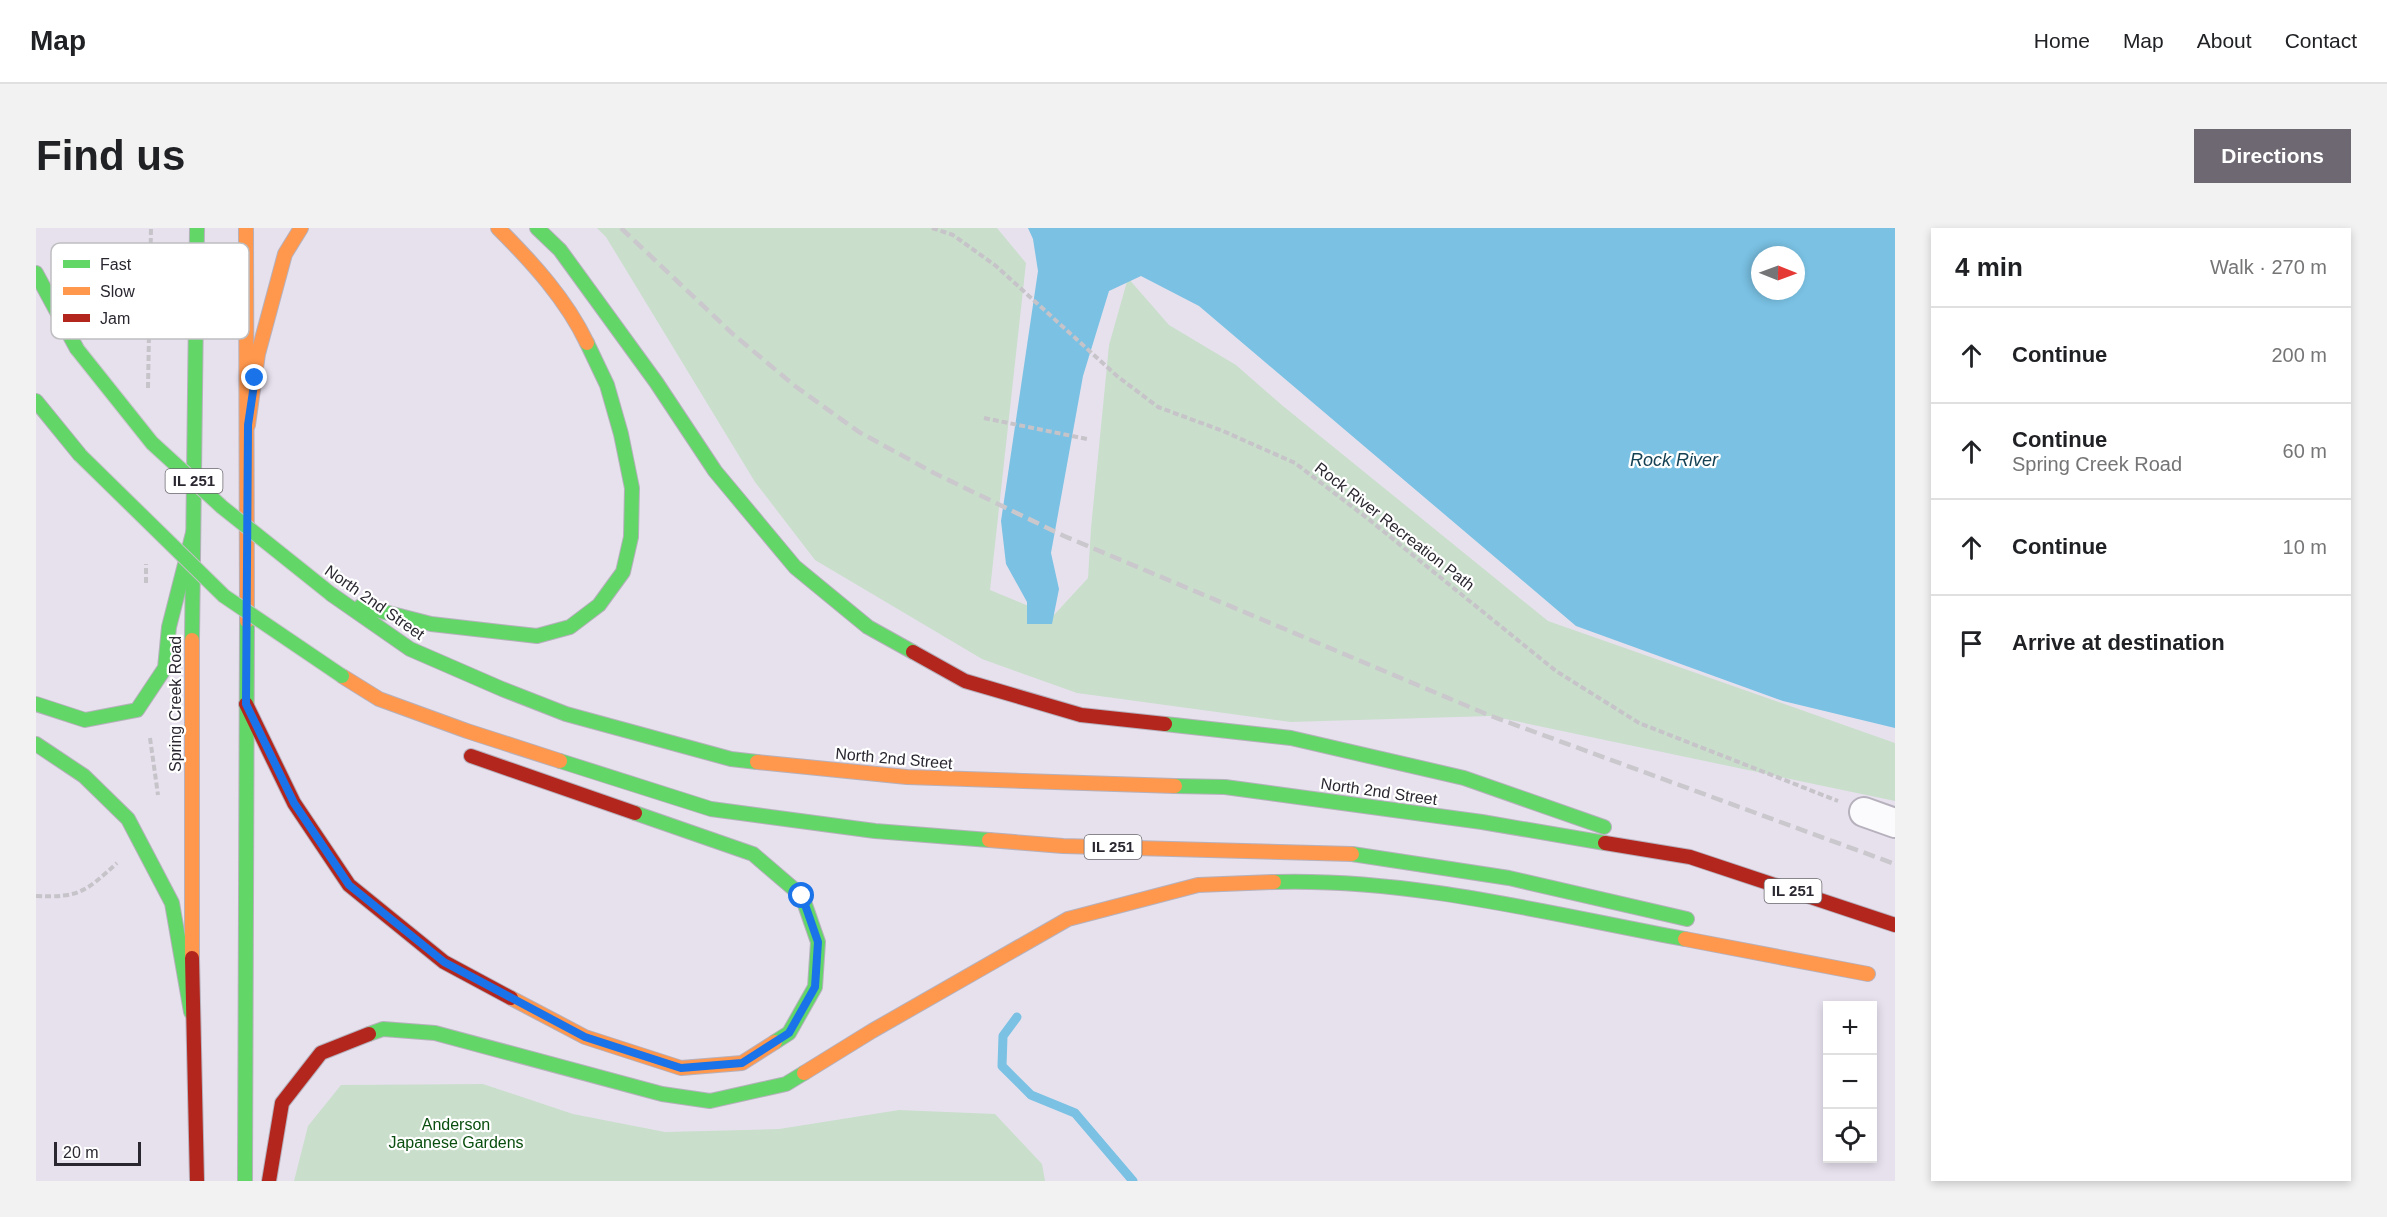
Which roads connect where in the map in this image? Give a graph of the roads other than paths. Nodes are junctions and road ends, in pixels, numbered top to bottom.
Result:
1 (197, 228) edge
2 (246, 228) edge
3 (301, 228) edge
4 (498, 228) edge
5 (537, 228) edge
6 (197, 243) edge
7 (246, 243) edge
8 (36, 273) edge
9 (36, 298) edge
10 (51, 301) edge
11 (51, 317) edge
12 (69, 339) edge
13 (72, 339) edge
14 (196, 339) edge
15 (247, 339) edge
16 (77, 349) junction
17 (36, 400) edge
18 (36, 409) edge
19 (51, 420) junction
20 (248, 425) junction
21 (193, 533) junction
22 (337, 598) junction
23 (379, 699) junction
24 (36, 704) edge
25 (246, 704) junction
26 (416, 726) dead end
27 (36, 744) edge
28 (454, 750) dead end
29 (1864, 812) road end
30 (1895, 823) edge
31 (1690, 857) junction
32 (1701, 924) dead end
33 (1895, 925) edge
34 (1735, 934) dead end
35 (191, 1012) junction
36 (197, 1181) edge
37 (245, 1181) edge
38 (269, 1181) edge

1 - 6 main road, Spring Creek Road
2 - 7 main road
3 - 20 main road
4 - 22 main road
5 - 31 main road
8 - 10 main road
9 - 11 main road, North 2nd Street / IL 251
12 - 16 main road, North 2nd Street / IL 251
13 - 16 main road
14 - 21 main road, Spring Creek Road
15 - 20 main road
16 - 22 main road, North 2nd Street / IL 251, bridge
17 - 19 main road, IL 251
18 - 19 main road
19 - 23 main road, IL 251, bridge
20 - 25 main road
21 - 24 main road
21 - 35 main road, Spring Creek Road
22 - 31 main road, North 2nd Street / IL 251
23 - 26 main road
23 - 32 main road, IL 251
25 - 28 main road
25 - 37 main road
27 - 35 main road
29 - 30 street
31 - 33 main road, North 2nd Street / IL 251
34 - 38 main road
35 - 36 main road, Spring Creek Road

